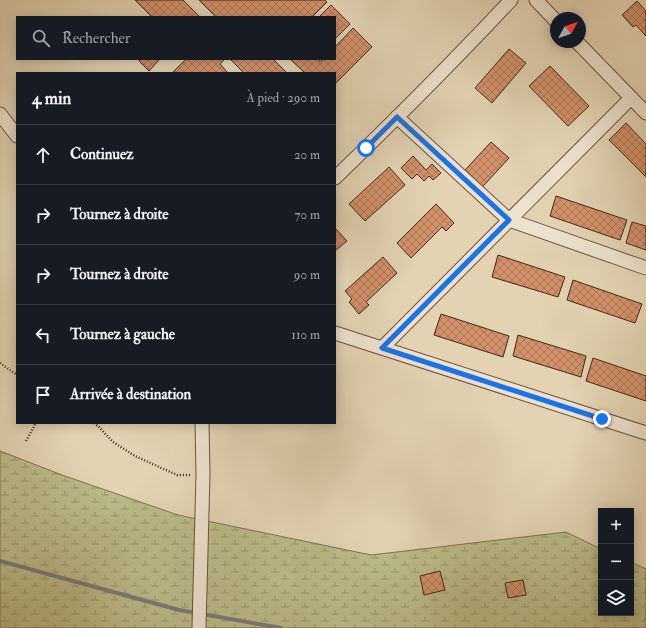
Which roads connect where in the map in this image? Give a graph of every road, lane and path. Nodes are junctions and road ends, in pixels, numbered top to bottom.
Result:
1 (511, 0) edge
2 (536, 0) edge
3 (550, 15) edge
4 (583, 48) edge
5 (631, 98) junction
6 (646, 112) edge
7 (0, 114) edge
8 (397, 117) junction
9 (16, 135) edge
10 (336, 177) edge
11 (509, 220) junction
12 (646, 268) edge
13 (336, 333) edge
14 (382, 348) junction
15 (0, 363) edge
16 (16, 374) edge
17 (35, 424) edge
18 (95, 424) edge
19 (202, 424) edge
20 (646, 433) edge
21 (26, 440) dead end
22 (203, 474) junction
23 (199, 628) edge

1 - 8 street
2 - 3 street
4 - 5 street
5 - 6 street
5 - 11 street
7 - 9 street
8 - 10 street
8 - 11 street
11 - 12 street
11 - 14 street
13 - 14 street
14 - 20 street
15 - 16 path
17 - 21 path
18 - 22 path
19 - 22 street
22 - 23 street

